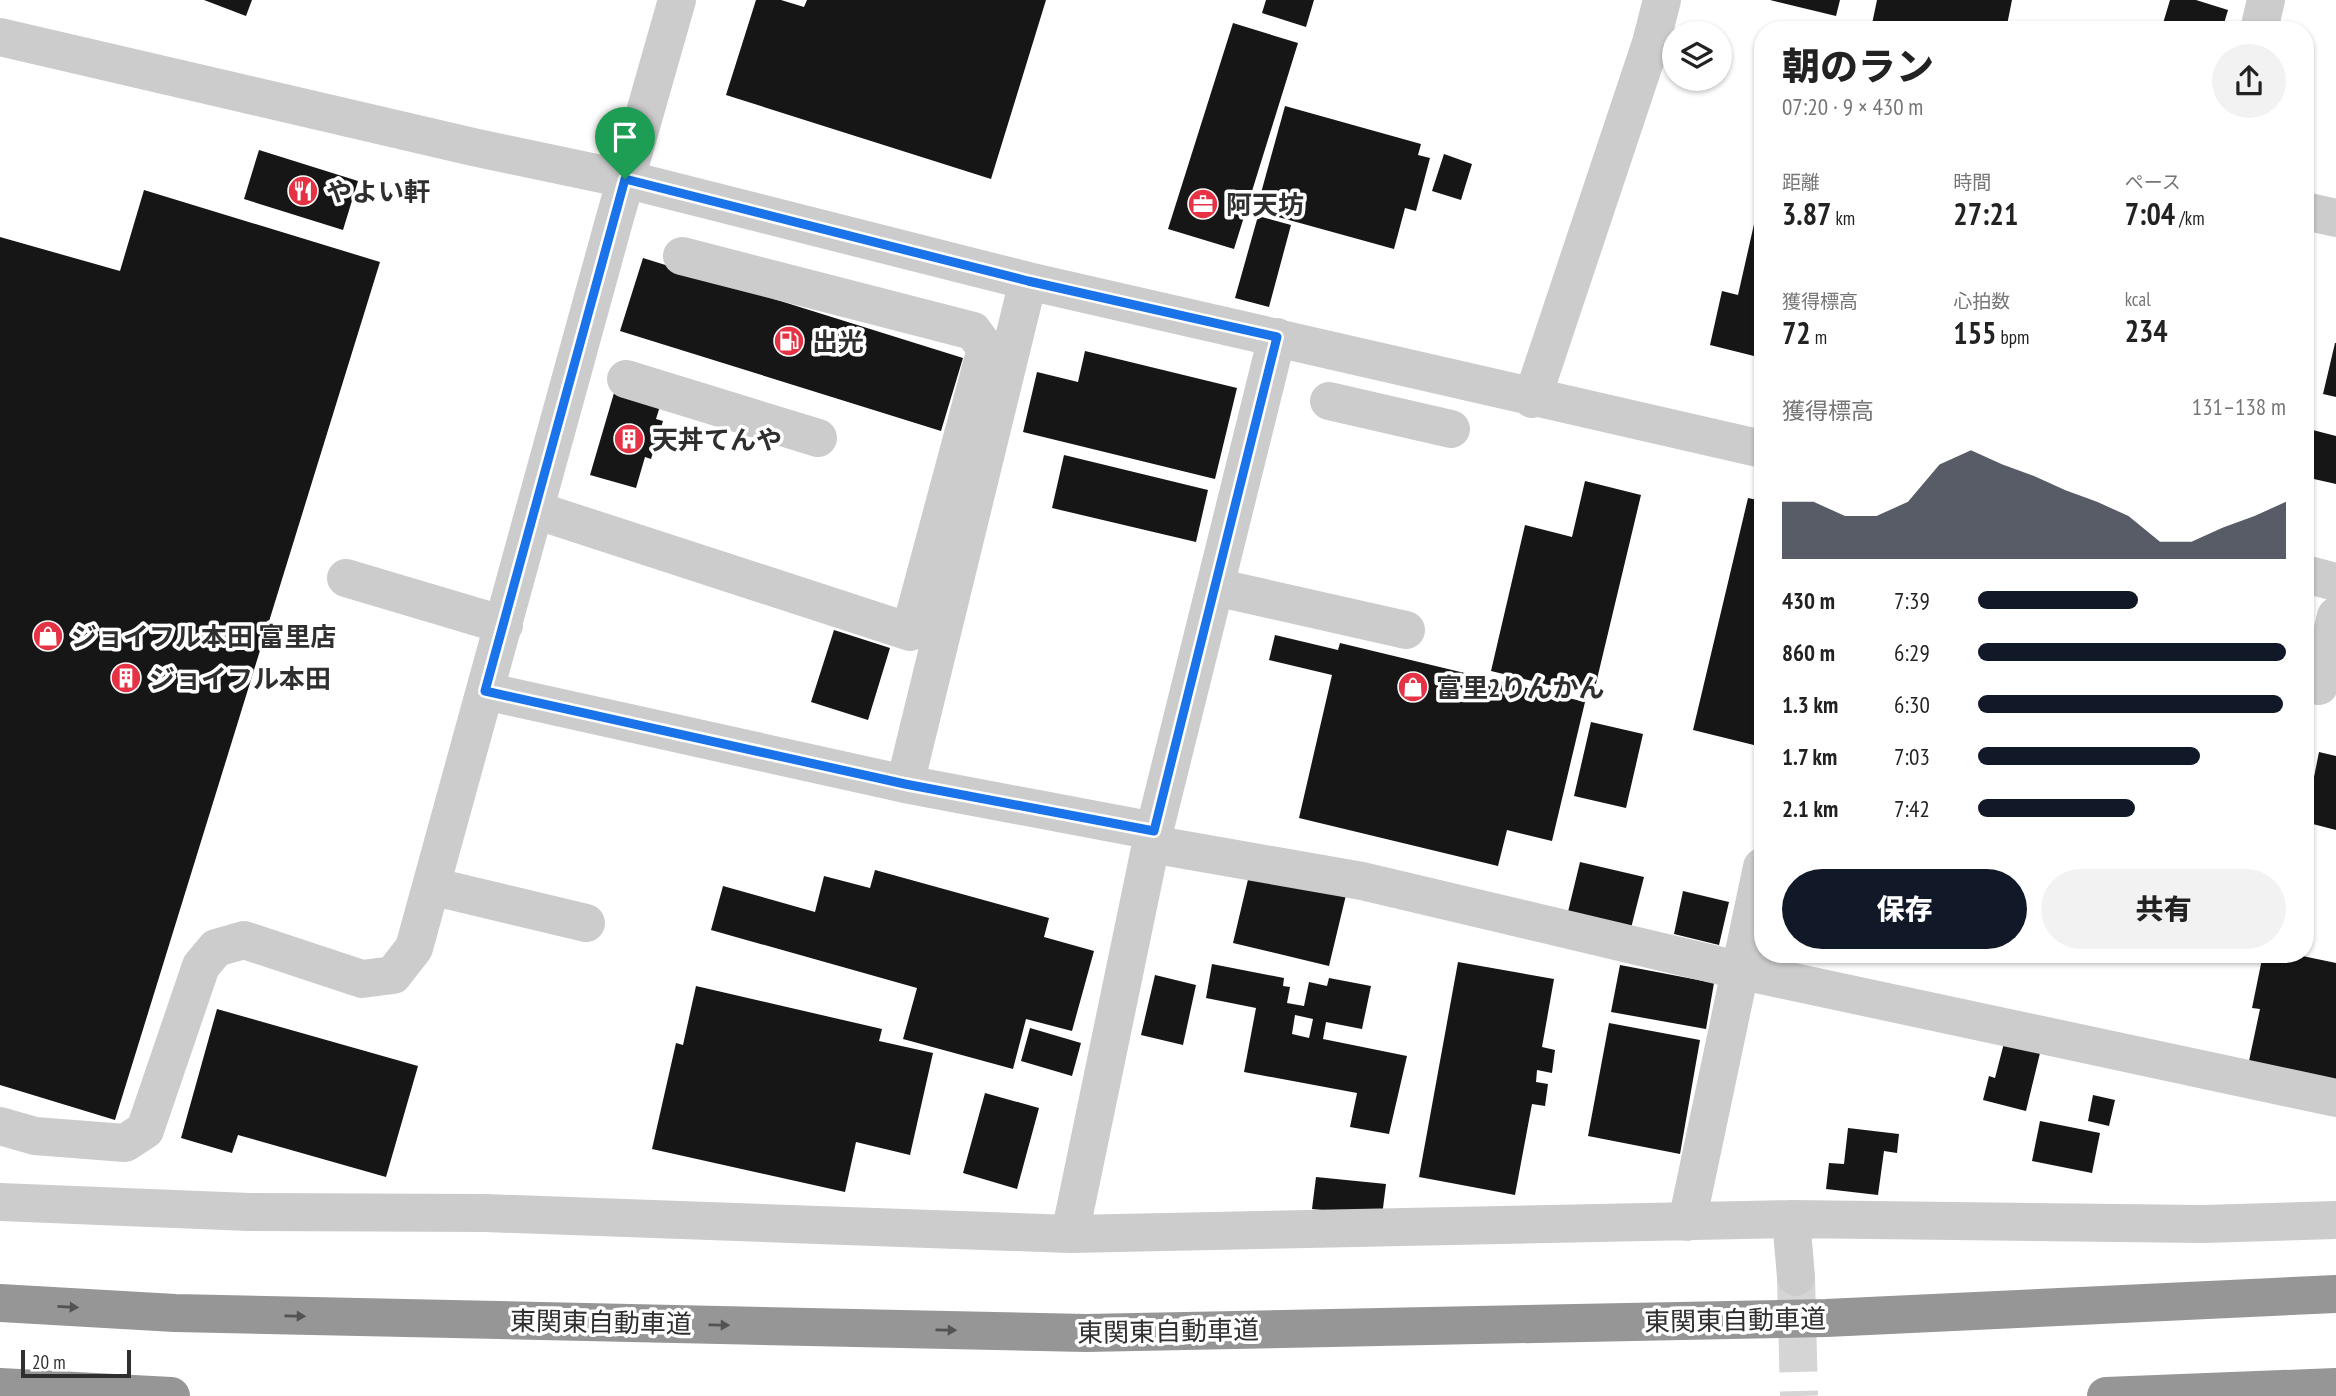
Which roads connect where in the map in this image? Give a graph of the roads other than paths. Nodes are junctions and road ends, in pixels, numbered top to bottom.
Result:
1 (677, 0) edge
2 (1662, 0) edge
3 (2266, 0) edge
4 (2261, 21) edge
5 (0, 37) edge
6 (625, 179) junction
7 (2314, 213) edge
8 (2336, 218) edge
9 (682, 256) dead end
10 (1028, 281) junction
11 (1277, 337) junction
12 (626, 379) dead end
13 (1532, 399) junction
14 (1329, 401) dead end
15 (1451, 429) dead end
16 (818, 438) dead end
17 (1754, 447) edge
18 (535, 510) junction
19 (2314, 576) edge
20 (345, 578) dead end
21 (2336, 582) edge
22 (1215, 587) junction
23 (2336, 616) edge
24 (504, 625) junction
25 (1406, 630) dead end
26 (2319, 686) dead end
27 (485, 691) junction
28 (905, 784) junction
29 (1152, 838) junction
30 (431, 886) junction
31 (1754, 901) edge
32 (586, 923) dead end
33 (1738, 970) junction
34 (2336, 1098) edge
35 (0, 1126) edge
36 (0, 1202) edge
37 (1791, 1219) junction
38 (2336, 1220) edge
39 (1686, 1222) junction
40 (1070, 1234) junction
41 (1796, 1277) tunnel mouth
42 (2336, 1294) edge
43 (0, 1303) edge
44 (0, 1387) edge
45 (2336, 1387) edge
46 (171, 1396) edge
47 (2106, 1396) edge

1 - 6 street
2 - 13 street
3 - 4 street
5 - 6 street
6 - 10 street
6 - 18 street
7 - 8 street
9 - 18 street
10 - 11 street
10 - 28 street
11 - 13 street
11 - 22 street
12 - 16 street
13 - 17 street
14 - 15 street
18 - 24 street
19 - 21 street
20 - 24 street
22 - 25 street
22 - 29 street
23 - 26 street
24 - 27 street
27 - 28 street
27 - 30 street
28 - 29 street
29 - 33 street
29 - 40 street
30 - 32 street
30 - 35 street
31 - 33 street
33 - 34 street
33 - 39 street
36 - 40 street
37 - 38 street
37 - 39 street
37 - 41 street
39 - 40 street
43 -> 42 highway, 東関東自動車道
44 - 46 highway
45 - 47 highway

